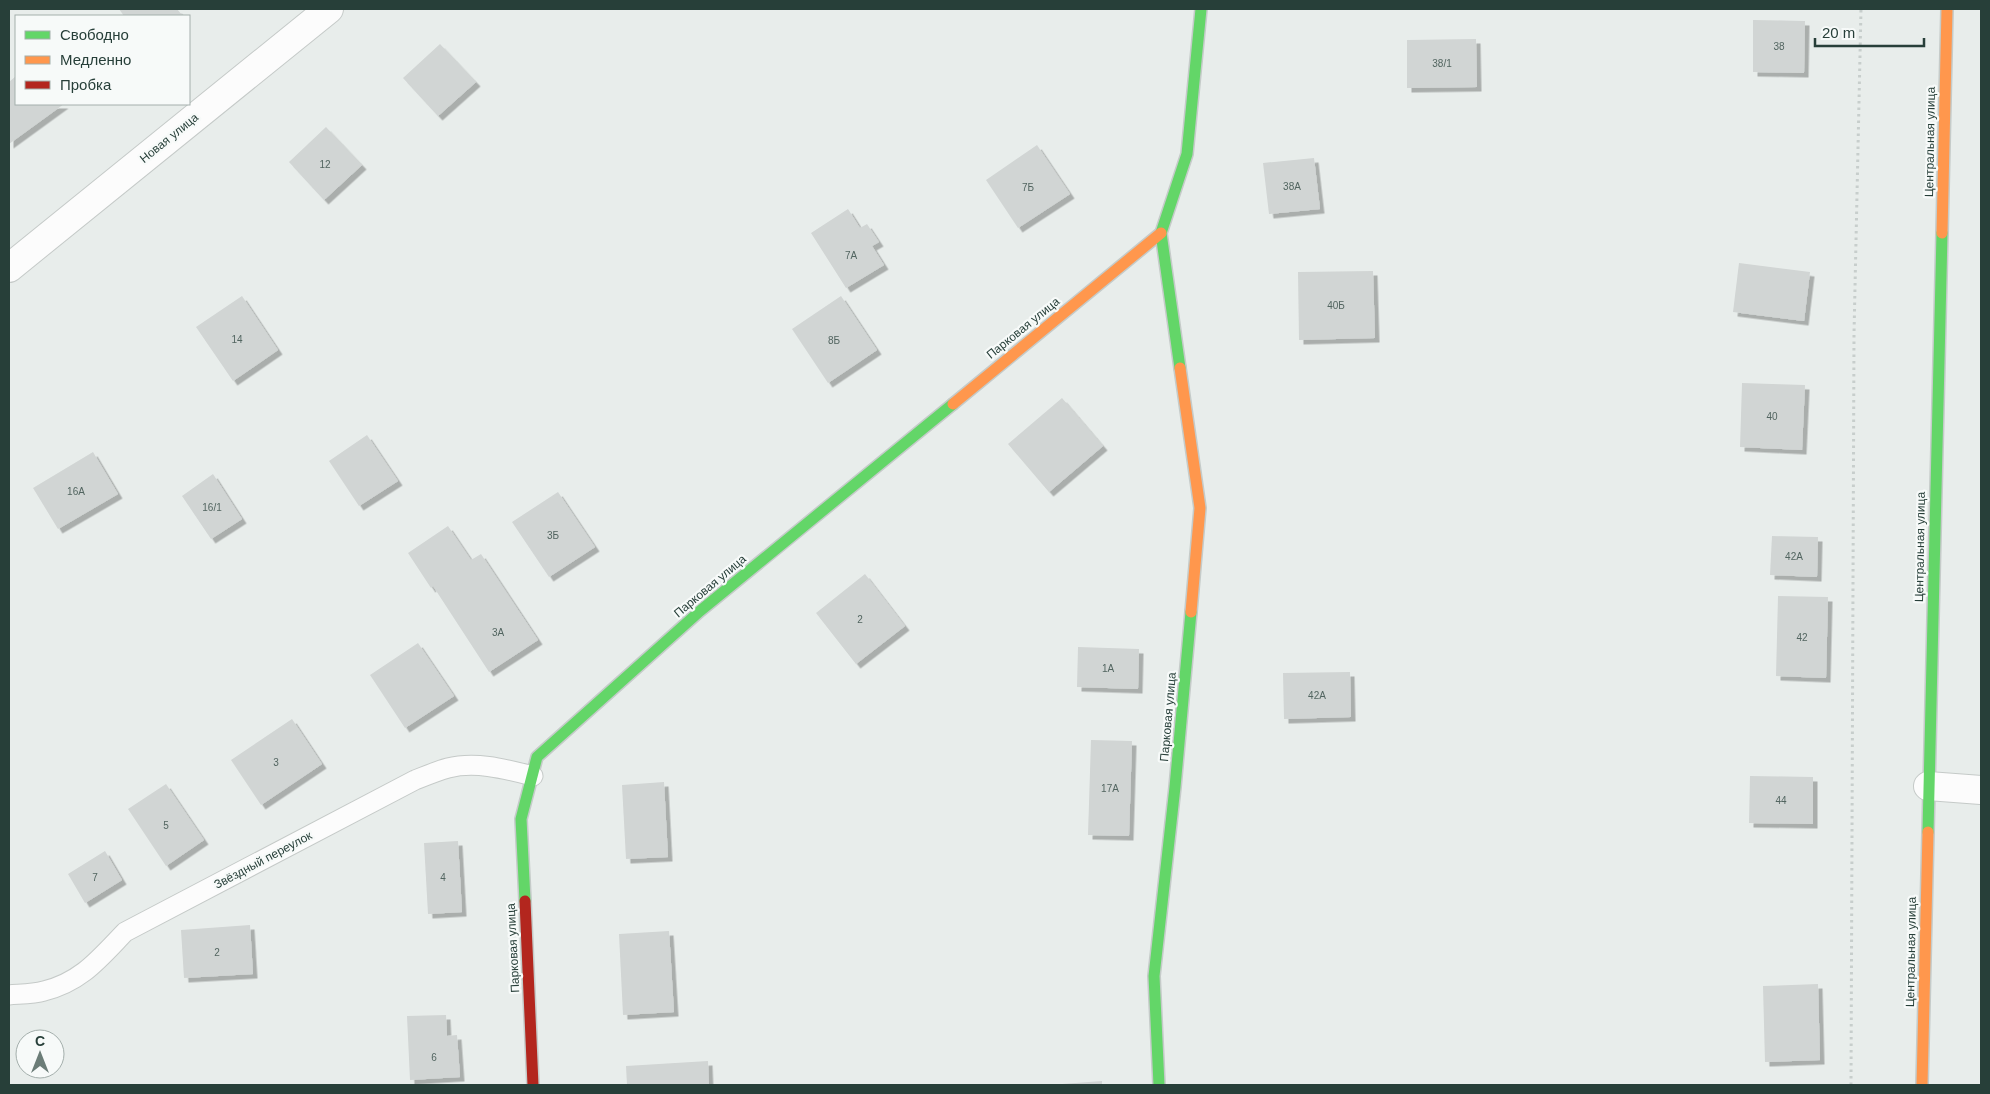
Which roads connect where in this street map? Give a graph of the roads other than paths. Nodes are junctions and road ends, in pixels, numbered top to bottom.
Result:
1 (329, 9) edge
2 (1201, 9) edge
3 (1947, 9) edge
4 (1161, 232) junction
5 (9, 268) edge
6 (532, 776) junction
7 (1928, 786) junction
8 (1981, 790) edge
9 (9, 994) edge
10 (533, 1085) edge
11 (1159, 1085) edge
12 (1922, 1085) edge

1 - 5 street, Новая улица
2 - 4 street, Парковая улица
3 - 7 street, Центральная улица
4 - 6 street, Парковая улица
4 - 11 street, Парковая улица
6 - 9 lane, Звёздный переулок
6 - 10 street, Парковая улица
7 - 8 street
7 - 12 street, Центральная улица

